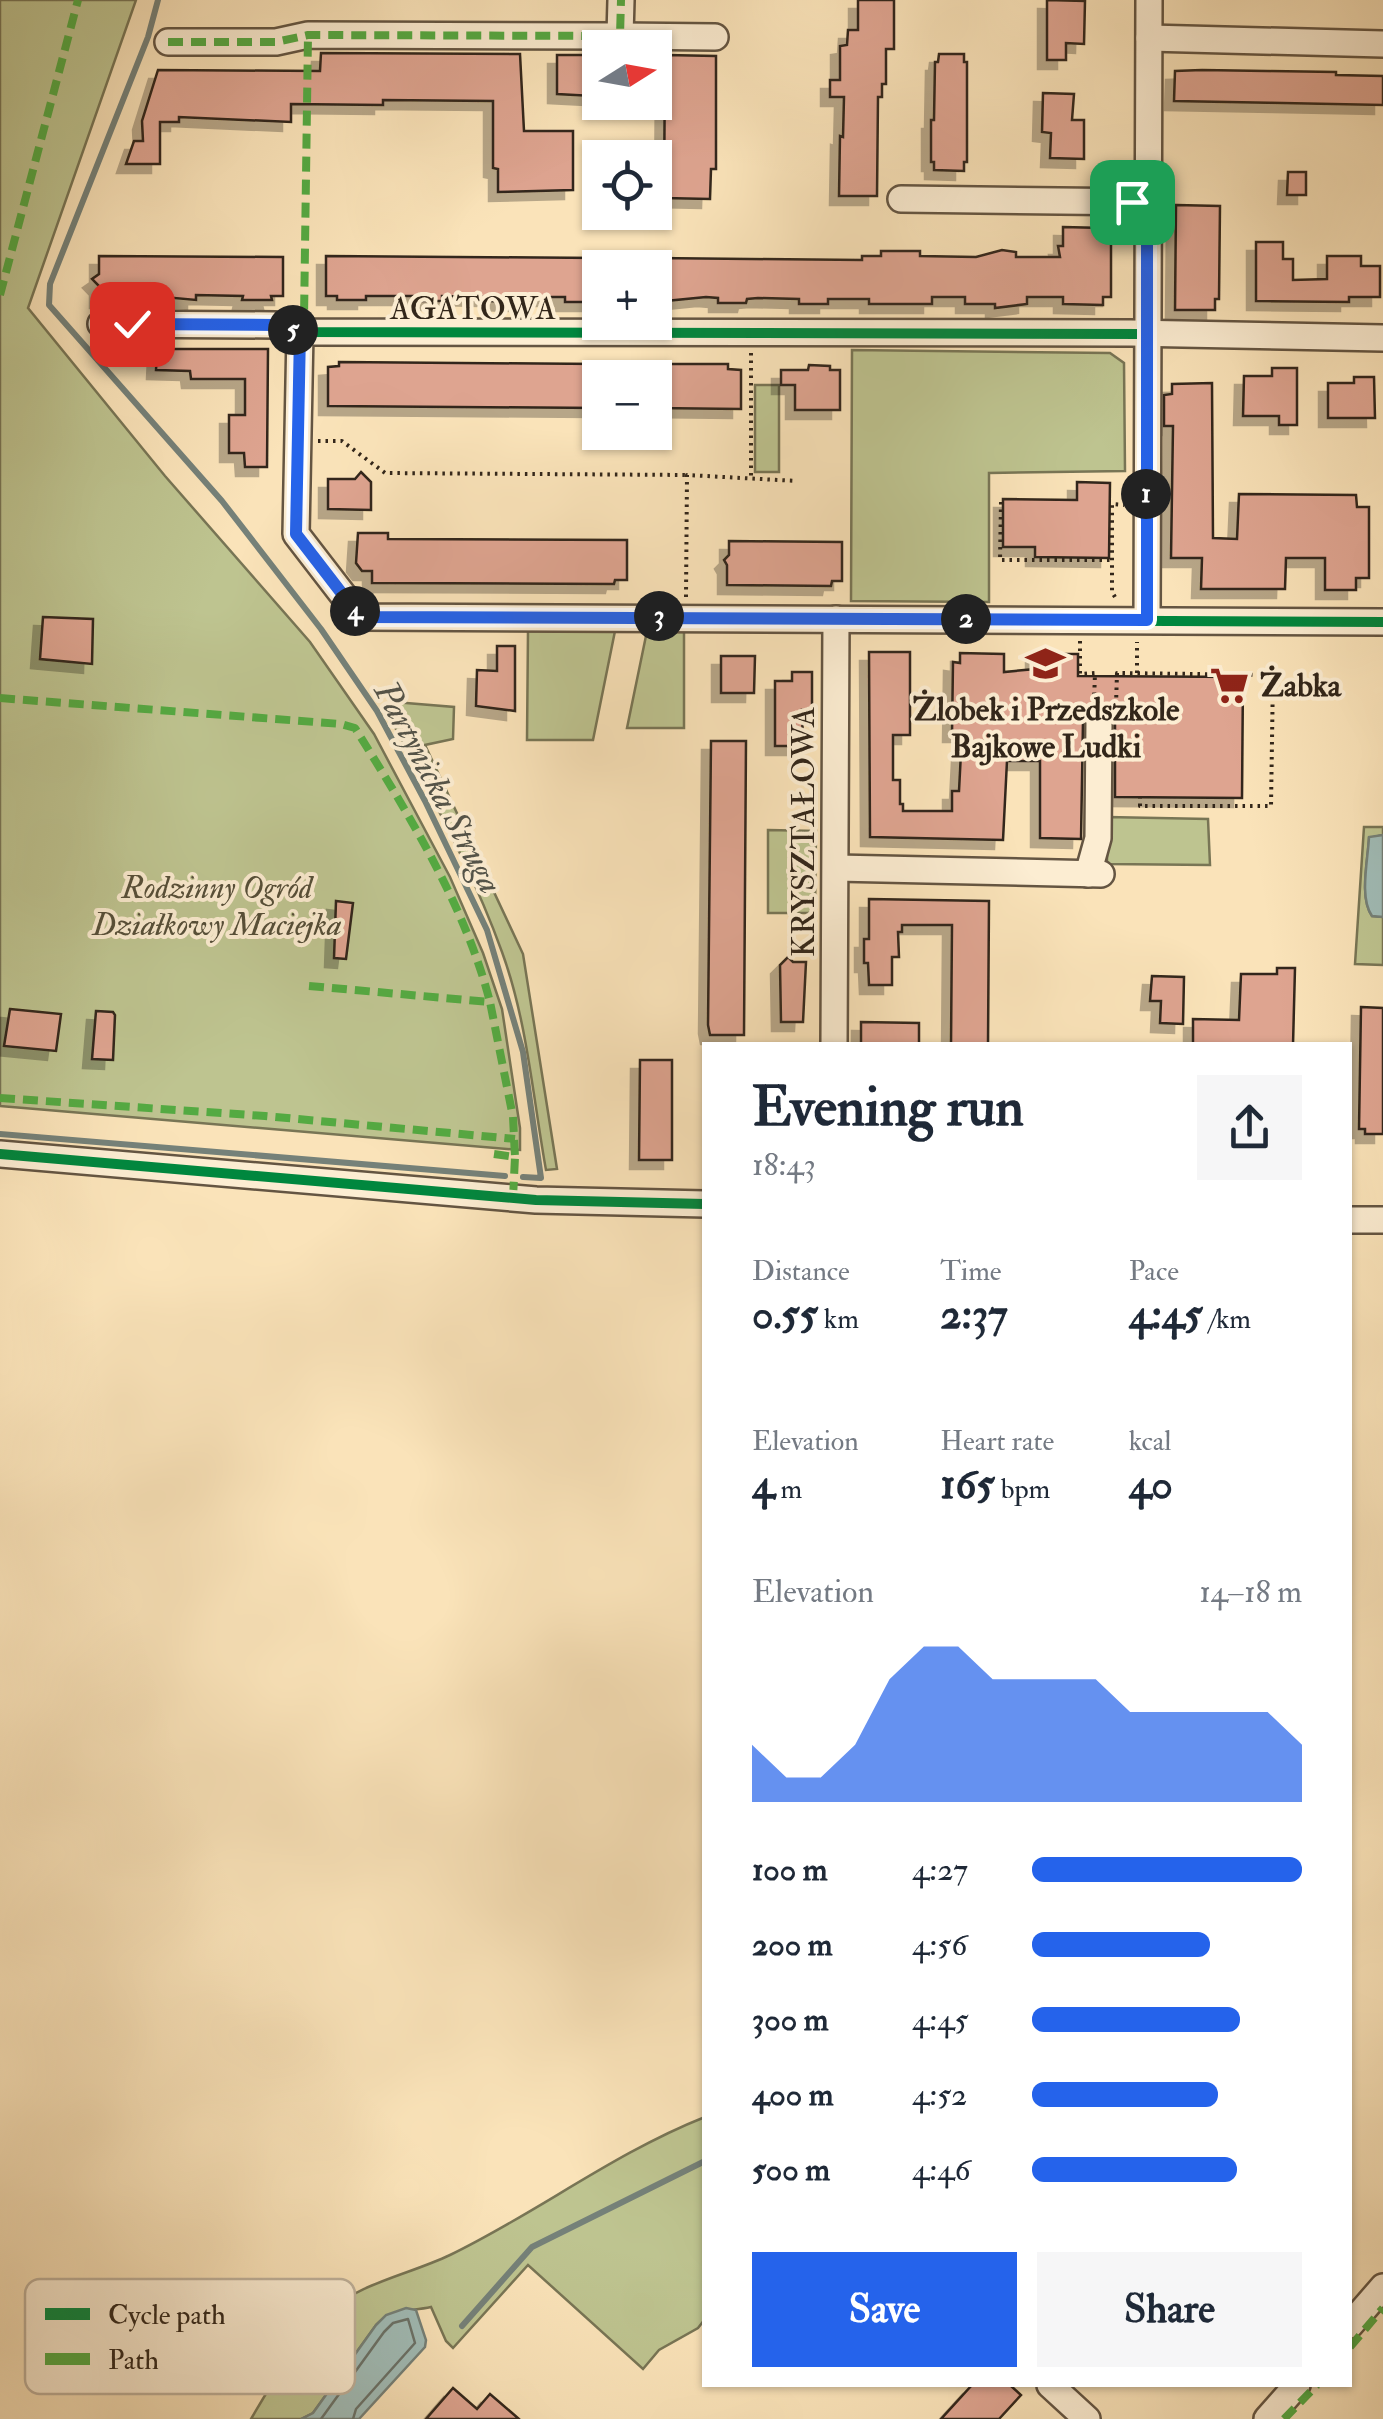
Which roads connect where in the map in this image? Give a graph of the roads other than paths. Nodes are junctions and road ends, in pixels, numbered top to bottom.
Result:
1 (620, 0) edge
2 (1149, 0) edge
3 (620, 30) edge
4 (582, 36) edge
5 (672, 37) edge
6 (715, 37) dead end
7 (1149, 38) junction
8 (168, 42) dead end
9 (1383, 44) edge
10 (902, 199) dead end
11 (1147, 202) junction
12 (101, 324) dead end
13 (300, 332) junction
14 (1146, 334) junction
15 (1383, 338) edge
16 (836, 619) junction
17 (1383, 622) edge
18 (1142, 626) junction
19 (1108, 713) road end
20 (836, 868) junction
21 (834, 1042) edge
22 (0, 1154) edge
23 (702, 1204) edge
24 (1352, 1220) edge
25 (1383, 1220) edge
26 (1383, 2287) edge
27 (1352, 2323) edge
28 (1052, 2387) edge
29 (1295, 2387) edge
30 (1088, 2419) edge
31 (1267, 2419) edge

1 - 3 street
2 - 7 street
4 - 8 street
5 - 6 street
7 - 9 street
7 - 11 street
10 - 11 street
11 - 14 street
12 - 13 street, AGATOWA
13 - 14 street, AGATOWA
13 - 16 street
14 - 15 street, AGATOWA
14 - 18 street
16 - 18 street
16 - 20 street, KRYSZTAŁOWA
17 - 18 street
19 - 20 street
20 - 21 street, KRYSZTAŁOWA
22 - 23 street
24 - 25 street
26 - 27 street
28 - 30 street
29 - 31 street

